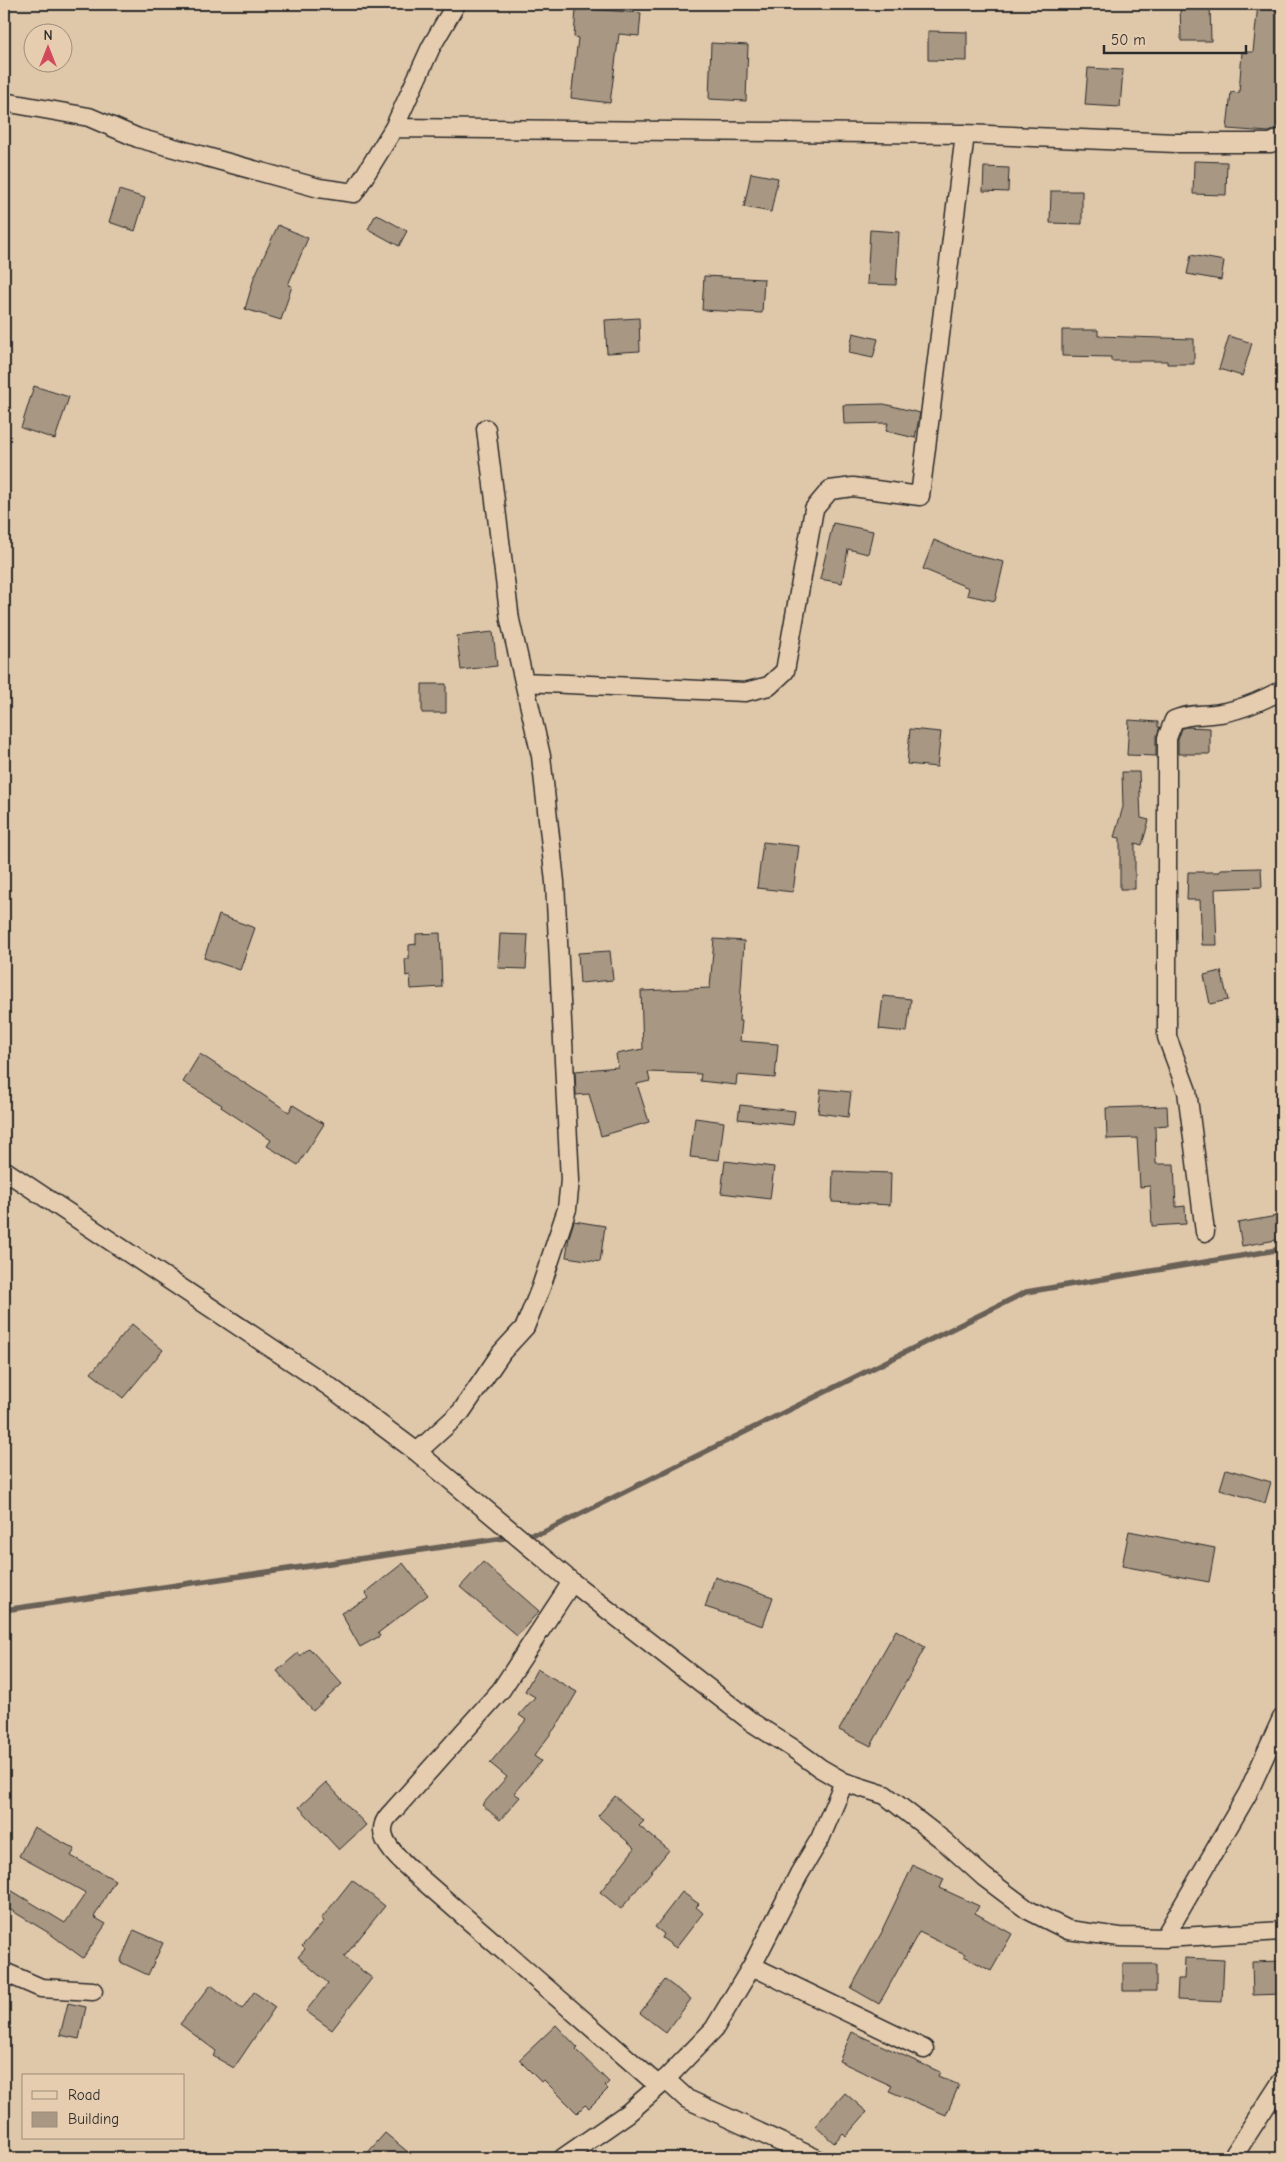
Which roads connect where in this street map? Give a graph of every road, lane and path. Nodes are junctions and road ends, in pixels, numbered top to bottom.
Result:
1 (456, 4) edge
2 (4, 102) edge
3 (394, 128) junction
4 (965, 134) junction
5 (1282, 138) edge
6 (486, 429) dead end
7 (524, 682) junction
8 (1282, 690) edge
9 (4, 1170) edge
10 (1205, 1232) dead end
11 (417, 1452) junction
12 (572, 1582) junction
13 (1282, 1718) edge
14 (844, 1782) junction
15 (1282, 1932) edge
16 (1164, 1938) junction
17 (752, 1966) junction
18 (4, 1972) edge
19 (93, 1991) dead end
20 (924, 2049) dead end
21 (1282, 2081) edge
22 (662, 2082) junction
23 (563, 2158) edge
24 (815, 2158) edge
25 (1232, 2158) edge

1 - 3 street
2 - 3 street
3 - 4 street
4 - 5 street
4 - 7 street
6 - 7 street
7 - 11 street
8 - 10 street
9 - 11 street
11 - 12 street
12 - 14 street
12 - 22 street
13 - 16 street
14 - 16 street
14 - 17 street
15 - 16 street
17 - 20 street
17 - 22 street
18 - 19 street
21 - 25 street
22 - 23 street
22 - 24 street

